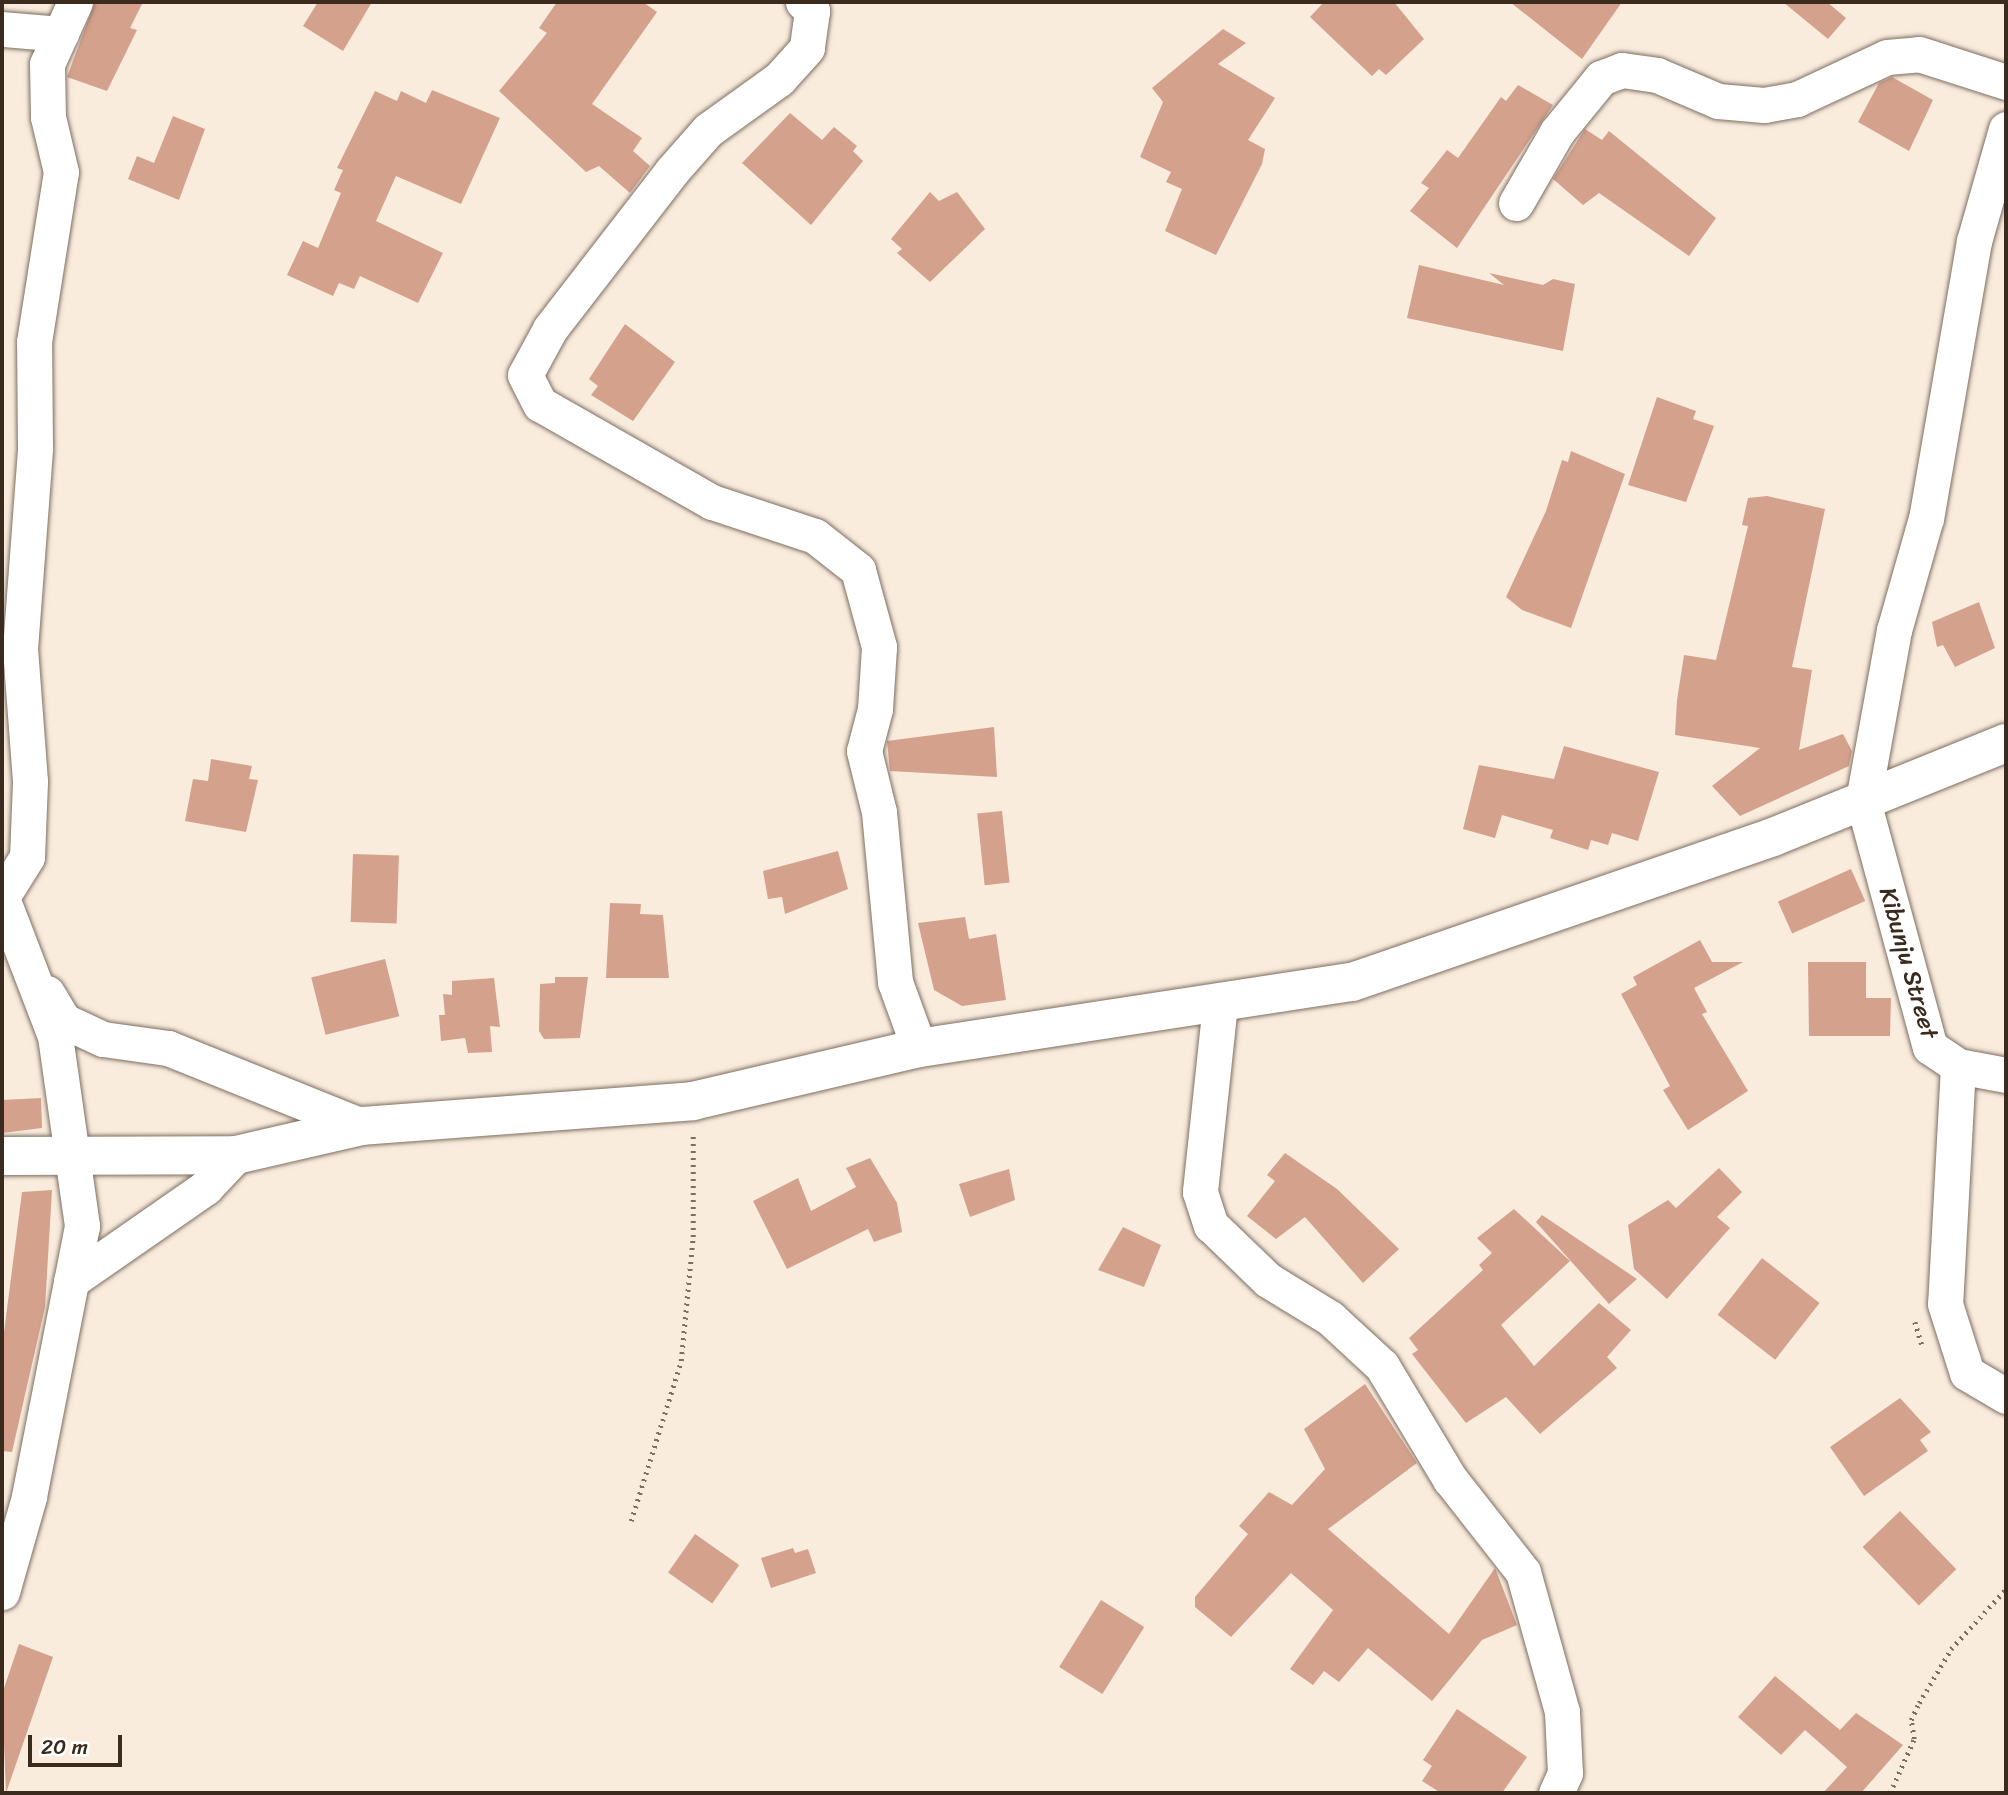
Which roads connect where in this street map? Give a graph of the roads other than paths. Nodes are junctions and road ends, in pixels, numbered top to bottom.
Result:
1 (75, 2) edge
2 (803, 2) edge
3 (2, 29) edge
4 (61, 34) junction
5 (2006, 82) edge
6 (2006, 129) edge
7 (1516, 203) dead end
8 (2006, 743) edge
9 (1863, 801) junction
10 (2, 897) edge
11 (33, 970) junction
12 (1220, 1004) junction
13 (919, 1048) junction
14 (1958, 1066) junction
15 (2006, 1075) edge
16 (362, 1126) junction
17 (236, 1155) junction
18 (2, 1156) edge
19 (68, 1158) junction
20 (71, 1281) junction
21 (2006, 1396) edge
22 (2, 1592) edge
23 (1557, 1792) edge

1 - 4 street
2 - 13 street
3 - 4 street
4 - 10 street
5 - 7 street
6 - 9 street
8 - 9 street
9 - 12 street
9 - 14 street, Kibunju Street
10 - 11 street
11 - 16 street
11 - 19 street
12 - 13 street
12 - 23 street
13 - 16 street
14 - 15 street, Kibunju Street
14 - 21 street
16 - 17 street
17 - 19 street
17 - 20 street
18 - 19 street
19 - 20 street
20 - 22 street

